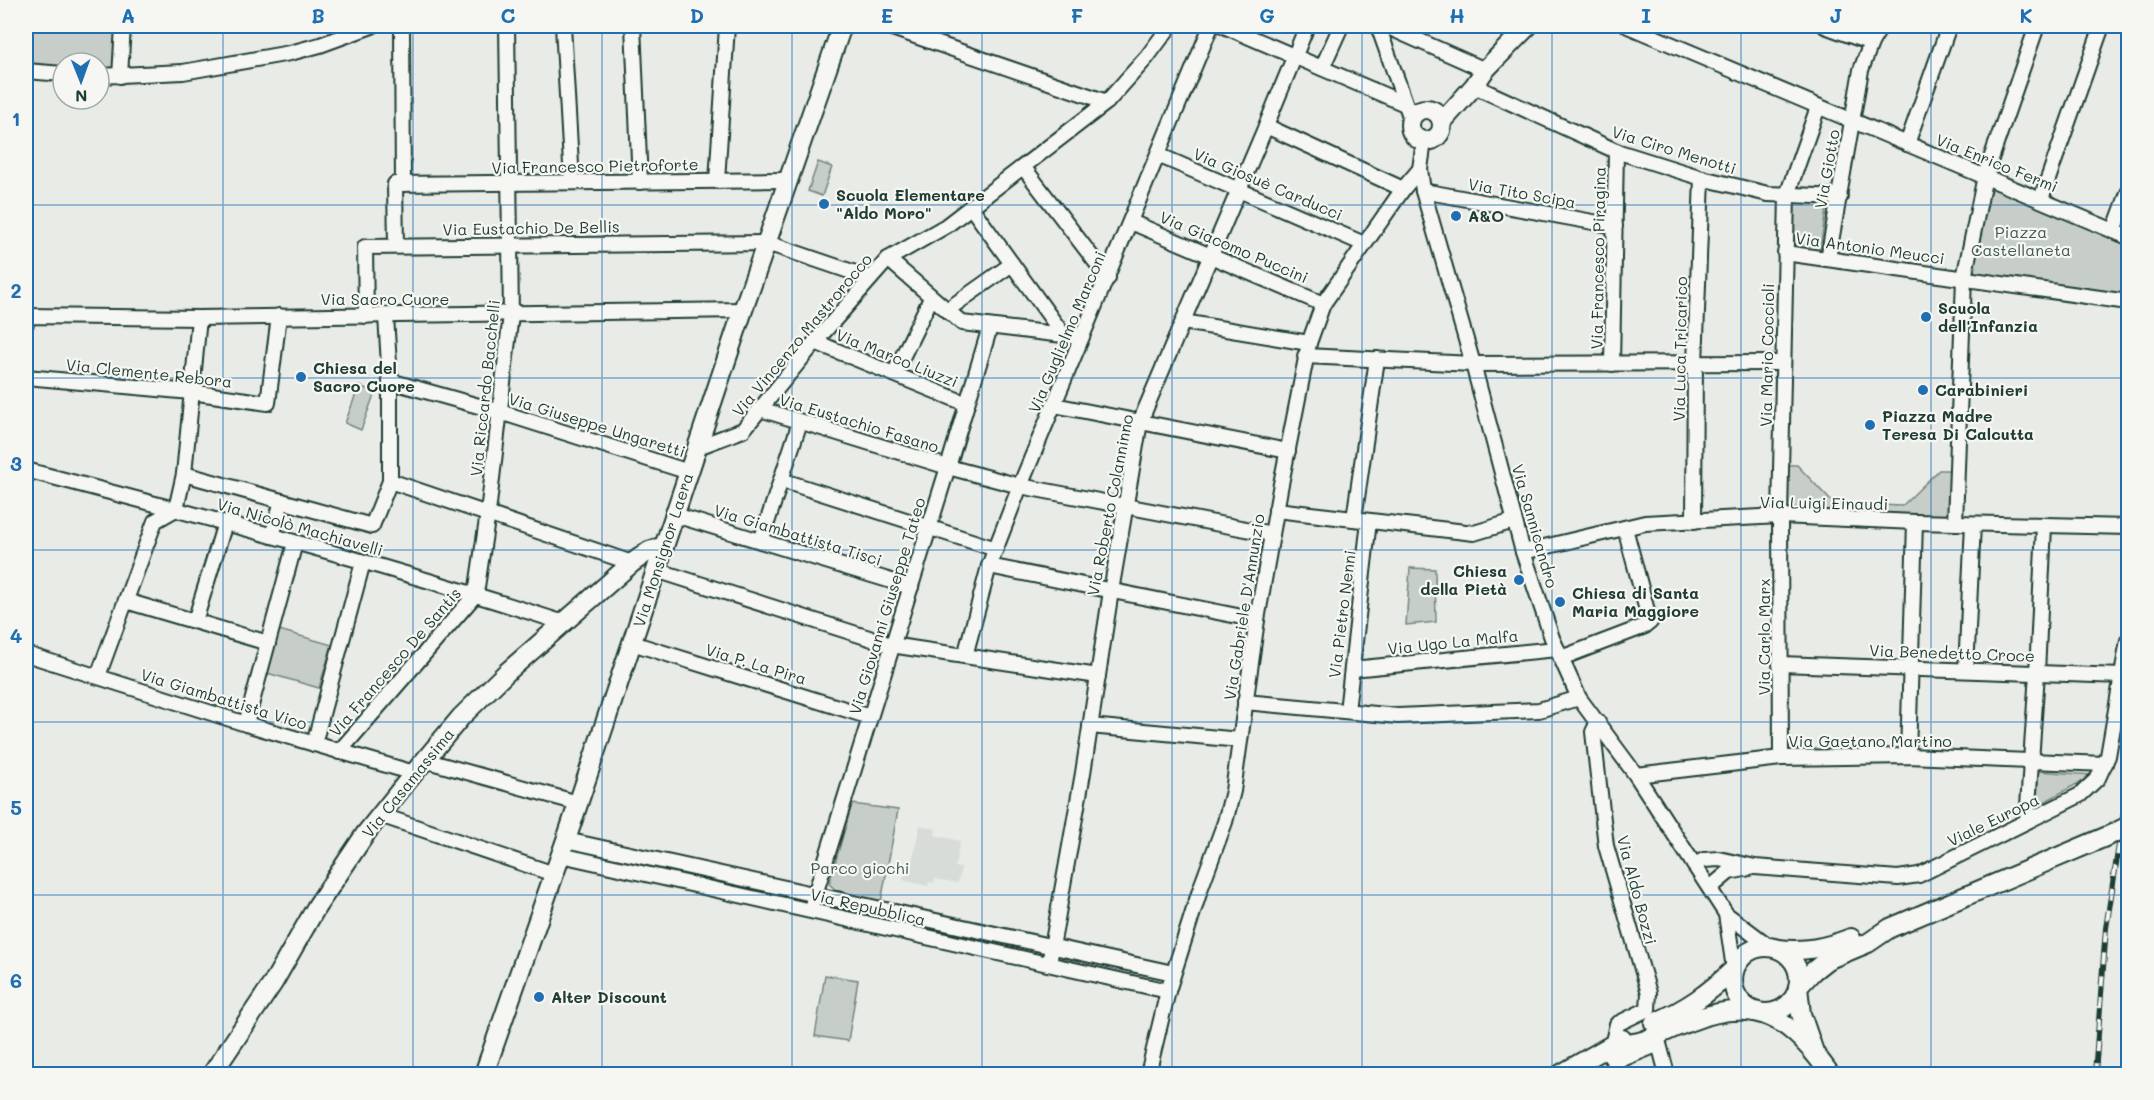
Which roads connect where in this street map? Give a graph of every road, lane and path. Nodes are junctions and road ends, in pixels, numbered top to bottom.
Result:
1 (123, 26) edge
2 (372, 26) edge
3 (402, 26) edge
4 (507, 26) edge
5 (563, 26) edge
6 (633, 26) edge
7 (727, 26) edge
8 (842, 26) edge
9 (886, 26) edge
10 (1170, 26) edge
11 (1211, 26) edge
12 (1224, 26) edge
13 (1307, 26) edge
14 (1341, 26) edge
15 (1378, 26) edge
16 (1386, 26) edge
17 (1528, 26) edge
18 (1628, 26) edge
19 (1825, 26) edge
20 (1881, 26) edge
21 (1949, 26) edge
22 (2037, 26) edge
23 (2102, 26) edge
24 (1648, 29) edge
25 (1871, 43) junction
26 (1294, 55) junction
27 (1322, 68) junction
28 (1485, 70) junction
29 (26, 71) edge
30 (51, 73) edge
31 (111, 76) edge
32 (120, 76) junction
33 (1474, 86) junction
34 (1107, 102) junction
35 (1818, 107) junction
36 (1408, 111) junction
37 (1852, 120) junction
38 (1442, 122) junction
39 (1266, 126) junction
40 (1424, 141) junction
41 (1907, 144) junction
42 (1616, 152) junction
43 (1158, 155) junction
44 (1024, 168) junction
45 (1420, 169) junction
46 (1985, 176) junction
47 (1702, 178) junction
48 (788, 180) junction
49 (717, 181) junction
50 (572, 182) junction
51 (640, 182) junction
52 (509, 183) junction
53 (403, 184) junction
54 (1239, 189) junction
55 (1403, 189) junction
56 (1424, 191) junction
57 (2128, 193) edge
58 (1787, 195) junction
59 (1839, 197) junction
60 (2041, 199) junction
61 (971, 207) junction
62 (1131, 222) junction
63 (1615, 226) junction
64 (2114, 231) junction
65 (2128, 237) edge
66 (767, 243) junction
67 (510, 244) junction
68 (1364, 244) junction
69 (396, 246) junction
70 (1785, 253) junction
71 (1211, 255) junction
72 (888, 259) junction
73 (1828, 259) junction
74 (1012, 264) junction
75 (870, 278) junction
76 (1108, 278) junction
77 (1964, 278) junction
78 (931, 298) junction
79 (2128, 302) edge
80 (1323, 304) junction
81 (743, 310) junction
82 (947, 310) junction
83 (511, 314) junction
84 (279, 316) junction
85 (366, 316) junction
86 (386, 316) junction
87 (198, 318) junction
88 (26, 320) edge
89 (1182, 322) junction
90 (990, 327) junction
91 (1064, 336) junction
92 (1080, 337) junction
93 (815, 342) junction
94 (1307, 350) junction
95 (1377, 359) junction
96 (1782, 363) junction
97 (1473, 364) junction
98 (1612, 364) junction
99 (1695, 364) junction
100 (894, 374) junction
101 (26, 377) edge
102 (390, 381) junction
103 (191, 392) junction
104 (967, 404) junction
105 (1054, 405) junction
106 (760, 409) junction
107 (500, 412) junction
108 (800, 422) junction
109 (1140, 422) junction
110 (698, 447) junction
111 (1288, 451) junction
112 (948, 468) junction
113 (26, 470) edge
114 (689, 472) junction
115 (184, 474) junction
116 (781, 480) junction
117 (390, 481) junction
118 (1020, 486) junction
119 (282, 501) junction
120 (1126, 505) junction
121 (176, 509) junction
122 (1276, 510) junction
123 (488, 513) junction
124 (675, 514) junction
125 (1780, 516) junction
126 (1354, 519) junction
127 (1369, 521) junction
128 (1514, 521) junction
129 (1694, 521) junction
130 (1915, 522) junction
131 (225, 523) junction
132 (1955, 523) junction
133 (1973, 524) junction
134 (929, 526) junction
135 (2044, 526) junction
136 (2128, 527) edge
137 (1625, 528) junction
138 (1272, 534) junction
139 (272, 536) junction
140 (761, 541) junction
141 (295, 543) junction
142 (664, 546) junction
143 (996, 549) junction
144 (1523, 552) junction
145 (363, 562) junction
146 (632, 563) junction
147 (989, 566) junction
148 (656, 570) junction
149 (911, 587) junction
150 (1111, 591) junction
151 (476, 594) junction
152 (126, 601) junction
153 (1257, 620) junction
154 (195, 621) junction
155 (564, 623) junction
156 (2128, 640) edge
157 (268, 643) junction
158 (632, 643) junction
159 (891, 645) junction
160 (1559, 653) junction
161 (26, 654) edge
162 (965, 656) junction
163 (1780, 664) junction
164 (1911, 667) junction
165 (1352, 669) junction
166 (1966, 670) junction
167 (2037, 673) junction
168 (98, 676) junction
169 (1098, 676) junction
170 (2122, 676) junction
171 (1579, 698) junction
172 (1245, 702) junction
173 (1347, 711) junction
174 (870, 717) junction
175 (1598, 722) junction
176 (246, 724) junction
177 (1090, 726) junction
178 (1240, 740) junction
179 (314, 744) junction
180 (339, 752) junction
181 (1908, 756) junction
182 (1781, 758) junction
183 (2030, 760) junction
184 (2105, 764) junction
185 (419, 766) junction
186 (1636, 775) junction
187 (578, 803) junction
188 (380, 815) junction
189 (2027, 821) junction
190 (2128, 826) edge
191 (564, 848) junction
192 (1694, 865) junction
193 (1755, 867) junction
194 (554, 874) junction
195 (1710, 888) junction
196 (814, 895) junction
197 (810, 910) junction
198 (1726, 914) junction
199 (1890, 928) junction
200 (1052, 947) junction
201 (1774, 948) junction
202 (1049, 964) junction
203 (1734, 969) junction
204 (1173, 974) junction
205 (1798, 987) junction
206 (1167, 991) junction
207 (1761, 1012) junction
208 (1609, 1048) junction
209 (1814, 1052) junction
210 (212, 1074) edge
211 (484, 1074) edge
212 (1148, 1074) edge
213 (1561, 1074) edge
214 (1668, 1074) edge
215 (1830, 1074) edge

1 - 32 street
2 - 32 street
3 - 53 street
4 - 52 street, Via Riccardo Bacchelli
5 - 50 street
6 - 51 street
7 - 49 street
8 - 48 street, Via Monsignor Laera
9 - 34 street
10 - 34 street, Via Vincenzo Mastrorocco
11 - 43 street, Via Guglielmo Marconi
12 - 26 street
13 - 26 street, Via Roberto Colanninno
14 - 27 street
15 - 36 street
16 - 28 street
17 - 28 street
18 - 24 street, Via Enrico Fermi
19 - 25 street
20 - 25 street, Via Giotto
21 - 41 street
22 - 46 street
23 - 60 street
24 - 35 street, Via Enrico Fermi
25 - 37 street, Via Giotto
26 - 27 street
26 - 39 street, Via Roberto Colanninno
27 - 36 street
28 - 33 street
29 - 30 street
31 - 32 street
33 - 38 street
33 - 42 street, Via Ciro Menotti
34 - 44 street, Via Vincenzo Mastrorocco
35 - 37 street, Via Enrico Fermi
35 - 58 street, Via Mario Coccioli
36 - 38 street
36 - 40 street
37 - 41 street, Via Enrico Fermi
37 - 59 street, Via Giotto
38 - 40 street
39 - 54 street, Via Roberto Colanninno
39 - 55 street
40 - 45 street, Via Sannicandro
41 - 46 street, Via Enrico Fermi
42 - 47 street, Via Ciro Menotti
42 - 63 street, Via Francesco Piragina
43 - 54 street, Via Giosuè Carducci
43 - 62 street, Via Guglielmo Marconi
44 - 61 street, Via Vincenzo Mastrorocco
44 - 76 street
45 - 55 street, Via Gabriele D'Annunzio
45 - 56 street, Via Sannicandro
46 - 60 street, Via Enrico Fermi
46 - 77 street
47 - 58 street, Via Ciro Menotti
47 - 99 street, Via Luca Tricarico
48 - 49 street, Via Francesco Pietroforte
48 - 66 street, Via Monsignor Laera
49 - 51 street, Via Francesco Pietroforte
50 - 51 street, Via Francesco Pietroforte
50 - 52 street, Via Francesco Pietroforte
52 - 53 street, Via Francesco Pietroforte
52 - 67 street, Via Riccardo Bacchelli
53 - 69 street
54 - 68 street, Via Giosuè Carducci
54 - 71 street, Via Roberto Colanninno
55 - 68 street, Via Gabriele D'Annunzio
56 - 63 street, Via Tito Scipa
56 - 97 street, Via Sannicandro
57 - 64 street
58 - 59 street, Via Ciro Menotti
58 - 70 street, Via Mario Coccioli
59 - 73 street, Via Giotto
60 - 64 street, Via Enrico Fermi
61 - 72 street, Via Vincenzo Mastrorocco
61 - 74 street
62 - 71 street, Via Giacomo Puccini
62 - 76 street, Via Guglielmo Marconi
63 - 98 street, Via Francesco Piragina
64 - 65 street, Via Enrico Fermi
66 - 67 street, Via Eustachio De Bellis
66 - 75 street, Via Eustachio De Bellis
66 - 81 street, Via Monsignor Laera
67 - 69 street, Via Eustachio De Bellis
67 - 83 street, Via Riccardo Bacchelli
68 - 80 street, Via Gabriele D'Annunzio
69 - 85 street, Via Eustachio De Bellis
70 - 73 street, Via Antonio Meucci
70 - 96 street, Via Mario Coccioli
71 - 80 street, Via Giacomo Puccini
71 - 89 street, Via Roberto Colanninno
72 - 75 street, Via Vincenzo Mastrorocco
72 - 78 street
73 - 77 street, Via Antonio Meucci
74 - 82 street
74 - 91 street
75 - 93 street, Via Vincenzo Mastrorocco
76 - 92 street, Via Guglielmo Marconi
77 - 79 street, Via Antonio Meucci
77 - 132 street
78 - 82 street
78 - 100 street
80 - 94 street, Via Gabriele D'Annunzio
81 - 83 street, Via Sacro Cuore
81 - 110 street, Via Monsignor Laera
82 - 90 street
83 - 86 street, Via Sacro Cuore
83 - 107 street, Via Riccardo Bacchelli
84 - 85 street, Via Sacro Cuore
84 - 87 street, Via Sacro Cuore
84 - 103 street, Via Clemente Rebora
85 - 86 street, Via Sacro Cuore
86 - 102 street
87 - 88 street, Via Sacro Cuore
87 - 103 street
89 - 94 street
89 - 109 street, Via Roberto Colanninno
90 - 91 street
90 - 104 street, Via Giovanni Giuseppe Tateo
91 - 92 street
92 - 105 street, Via Guglielmo Marconi
93 - 100 street, Via Marco Liuzzi
93 - 106 street, Via Vincenzo Mastrorocco
94 - 95 street
94 - 111 street, Via Gabriele D'Annunzio
95 - 97 street
95 - 126 street
96 - 99 street
96 - 125 street, Via Mario Coccioli
97 - 98 street
97 - 128 street, Via Sannicandro
98 - 99 street
99 - 129 street, Via Luca Tricarico
100 - 104 street, Via Marco Liuzzi
101 - 103 street, Via Clemente Rebora
102 - 107 street, Via Giuseppe Ungaretti
102 - 117 street
103 - 115 street
104 - 112 street, Via Giovanni Giuseppe Tateo
105 - 109 street
105 - 118 street, Via Guglielmo Marconi
106 - 108 street, Via Eustachio Fasano
106 - 110 street, Via Vincenzo Mastrorocco
107 - 114 street, Via Giuseppe Ungaretti
107 - 123 street, Via Riccardo Bacchelli
108 - 112 street, Via Eustachio Fasano
108 - 116 street
109 - 111 street
109 - 120 street, Via Roberto Colanninno
110 - 114 street, Via Monsignor Laera
111 - 122 street, Via Gabriele D'Annunzio
112 - 118 street, Via Eustachio Fasano
112 - 134 street, Via Giovanni Giuseppe Tateo
113 - 121 street, Via Nicolò Machiavelli
114 - 124 street, Via Monsignor Laera
115 - 119 street
115 - 121 street
116 - 134 street
116 - 140 street
117 - 119 street
117 - 123 street
118 - 120 street, Via Eustachio Fasano
118 - 143 street, Via Guglielmo Marconi
119 - 139 street
120 - 138 street, Via Eustachio Fasano
120 - 150 street, Via Roberto Colanninno
121 - 131 street, Via Nicolò Machiavelli
121 - 152 street
122 - 126 street
122 - 138 street, Via Gabriele D'Annunzio
123 - 146 street
123 - 151 street, Via Riccardo Bacchelli
124 - 140 street, Via Giambattista Tisci
124 - 142 street, Via Monsignor Laera
125 - 129 street, Via Luigi Einaudi
125 - 130 street, Via Luigi Einaudi
125 - 163 street, Via Carlo Marx
126 - 127 street
127 - 128 street
127 - 165 street, Via Pietro Nenni
128 - 144 street, Via Sannicandro
129 - 137 street, Via Luigi Einaudi
130 - 132 street, Via Luigi Einaudi
130 - 164 street
131 - 139 street, Via Nicolò Machiavelli
131 - 154 street
132 - 133 street, Via Luigi Einaudi
133 - 135 street, Via Luigi Einaudi
133 - 166 street
134 - 143 street
134 - 149 street, Via Giovanni Giuseppe Tateo
135 - 136 street, Via Luigi Einaudi
135 - 167 street
137 - 144 street, Via Luigi Einaudi
137 - 160 street, Via Ugo La Malfa
138 - 153 street, Via Gabriele D'Annunzio
139 - 141 street, Via Nicolò Machiavelli
140 - 149 street, Via Giambattista Tisci
141 - 145 street, Via Nicolò Machiavelli
141 - 157 street
142 - 146 street, Via Casamassima
142 - 148 street, Via Monsignor Laera
143 - 147 street, Via Guglielmo Marconi
144 - 160 street, Via Sannicandro
145 - 151 street, Via Nicolò Machiavelli
145 - 179 street
146 - 155 street, Via Casamassima
147 - 150 street
147 - 162 street, Via Guglielmo Marconi
148 - 158 street, Via Monsignor Laera
148 - 159 street
149 - 159 street, Via Giovanni Giuseppe Tateo
150 - 153 street
150 - 169 street, Via Roberto Colanninno
151 - 155 street, Via Nicolò Machiavelli
151 - 180 street, Via Francesco De Santis
152 - 154 street
152 - 168 street
153 - 172 street, Via Gabriele D'Annunzio
154 - 157 street
155 - 185 street, Via Casamassima
156 - 170 street, Viale Europa
157 - 176 street
158 - 174 street, Via P. La Pira
158 - 187 street, Via Monsignor Laera
159 - 162 street
159 - 174 street, Via Giovanni Giuseppe Tateo
160 - 165 street, Via Ugo La Malfa
160 - 171 street, Via Sannicandro
161 - 168 street, Via Giambattista Vico
162 - 169 street
163 - 164 street, Via Benedetto Croce
163 - 182 street, Via Carlo Marx
164 - 166 street, Via Benedetto Croce
164 - 181 street
165 - 173 street, Via Pietro Nenni
166 - 167 street, Via Benedetto Croce
167 - 170 street, Via Benedetto Croce
167 - 183 street
168 - 176 street, Via Giambattista Vico
169 - 177 street, Via Roberto Colanninno
170 - 184 street, Viale Europa
171 - 173 street
171 - 175 street, Via Sannicandro
172 - 173 street
172 - 178 street, Via Gabriele D'Annunzio
174 - 196 street, Via Giovanni Giuseppe Tateo
175 - 186 street, Via Sannicandro
175 - 208 street, Via Aldo Bozzi
176 - 179 street, Via Giambattista Vico
177 - 178 street
177 - 200 street, Via Roberto Colanninno
178 - 204 street, Via Gabriele D'Annunzio
179 - 180 street, Via Giambattista Vico
180 - 185 street, Via Giambattista Vico
181 - 182 street, Via Gaetano Martino
181 - 183 street, Via Gaetano Martino
182 - 186 street, Via Gaetano Martino
183 - 184 street, Via Gaetano Martino
183 - 189 street
184 - 189 street, Viale Europa
185 - 187 street, Via Giambattista Vico
185 - 188 street, Via Casamassima
186 - 192 street, Via Sannicandro
187 - 191 street, Via Monsignor Laera
188 - 194 street
188 - 210 street, Via Casamassima
189 - 193 street, Viale Europa
190 - 199 street, bridge
191 - 194 street, Via Monsignor Laera
191 - 196 street, Via Repubblica
191 - 197 street, Via Repubblica
192 - 193 street, Viale Europa
192 - 195 street, Via Sannicandro
193 - 195 street, Viale Europa
194 - 211 street, Via Monsignor Laera
195 - 198 street, Via Sannicandro
196 - 197 street, Via Giovanni Giuseppe Tateo
196 - 200 street, Via Repubblica
197 - 202 street, Via Repubblica
198 - 201 street
198 - 203 street
199 - 201 street
199 - 205 street
200 - 202 street, Via Roberto Colanninno
200 - 204 street, Via Repubblica
201 - 203 street
201 - 205 street
202 - 206 street, Via Repubblica
203 - 207 street
203 - 208 street
204 - 206 street, Via Gabriele D'Annunzio
205 - 207 street
205 - 209 street
206 - 212 street, Via Gabriele D'Annunzio
207 - 208 street
207 - 209 street
208 - 213 street
208 - 214 street
209 - 215 street

